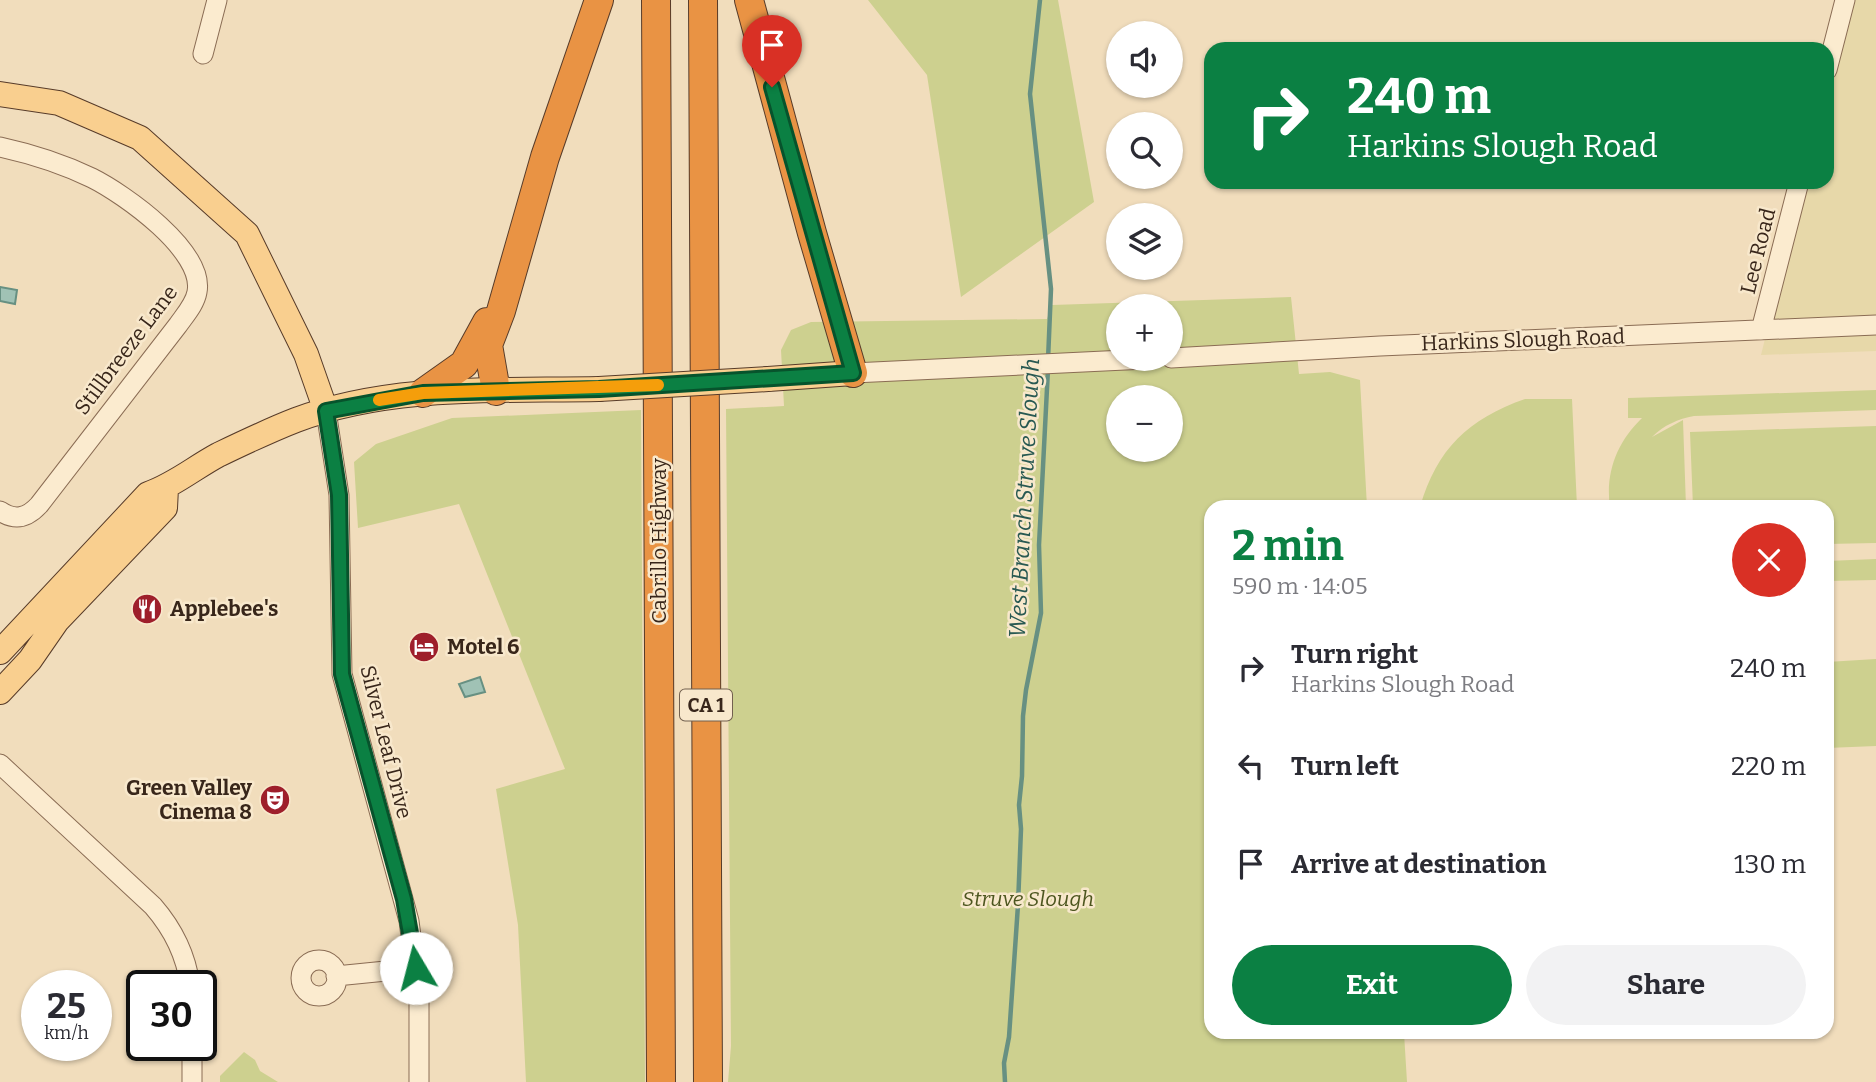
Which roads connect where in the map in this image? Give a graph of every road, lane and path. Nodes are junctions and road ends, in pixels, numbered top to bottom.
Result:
1 (217, 0) edge
2 (598, 0) edge
3 (656, 0) edge
4 (703, 0) edge
5 (749, 0) edge
6 (1845, 0) edge
7 (1834, 43) edge
8 (204, 54) dead end
9 (0, 94) edge
10 (0, 148) edge
11 (545, 158) junction
12 (1796, 189) edge
13 (1876, 325) edge
14 (1761, 330) junction
15 (1183, 357) edge
16 (1106, 361) edge
17 (853, 373) junction
18 (496, 391) junction
19 (423, 393) junction
20 (326, 411) junction
21 (166, 488) junction
22 (0, 511) edge
23 (0, 652) edge
24 (0, 692) edge
25 (0, 764) edge
26 (416, 968) junction
27 (186, 970) edge
28 (337, 976) dead end
29 (192, 1061) edge
30 (192, 1082) edge
31 (419, 1082) edge
32 (661, 1082) edge
33 (708, 1082) edge

1 - 8 street
2 - 11 highway
3 - 32 highway, Cabrillo Highway / CA 1
4 - 33 highway, CA 1
5 - 17 highway
6 - 7 street
9 - 20 main road
10 - 22 street, Stillbreeze Lane
11 - 18 highway
11 - 19 highway
12 - 14 street, Lee Road
13 - 14 street, Harkins Slough Road
14 - 15 street, Harkins Slough Road
16 - 17 street
17 - 18 main road, bridge
18 - 19 main road
19 - 20 main road
20 - 21 main road
20 - 26 street, Silver Leaf Drive
21 - 23 main road
21 - 24 main road
25 - 27 street
26 - 28 street
26 - 31 street, Silver Leaf Drive
29 - 30 street

